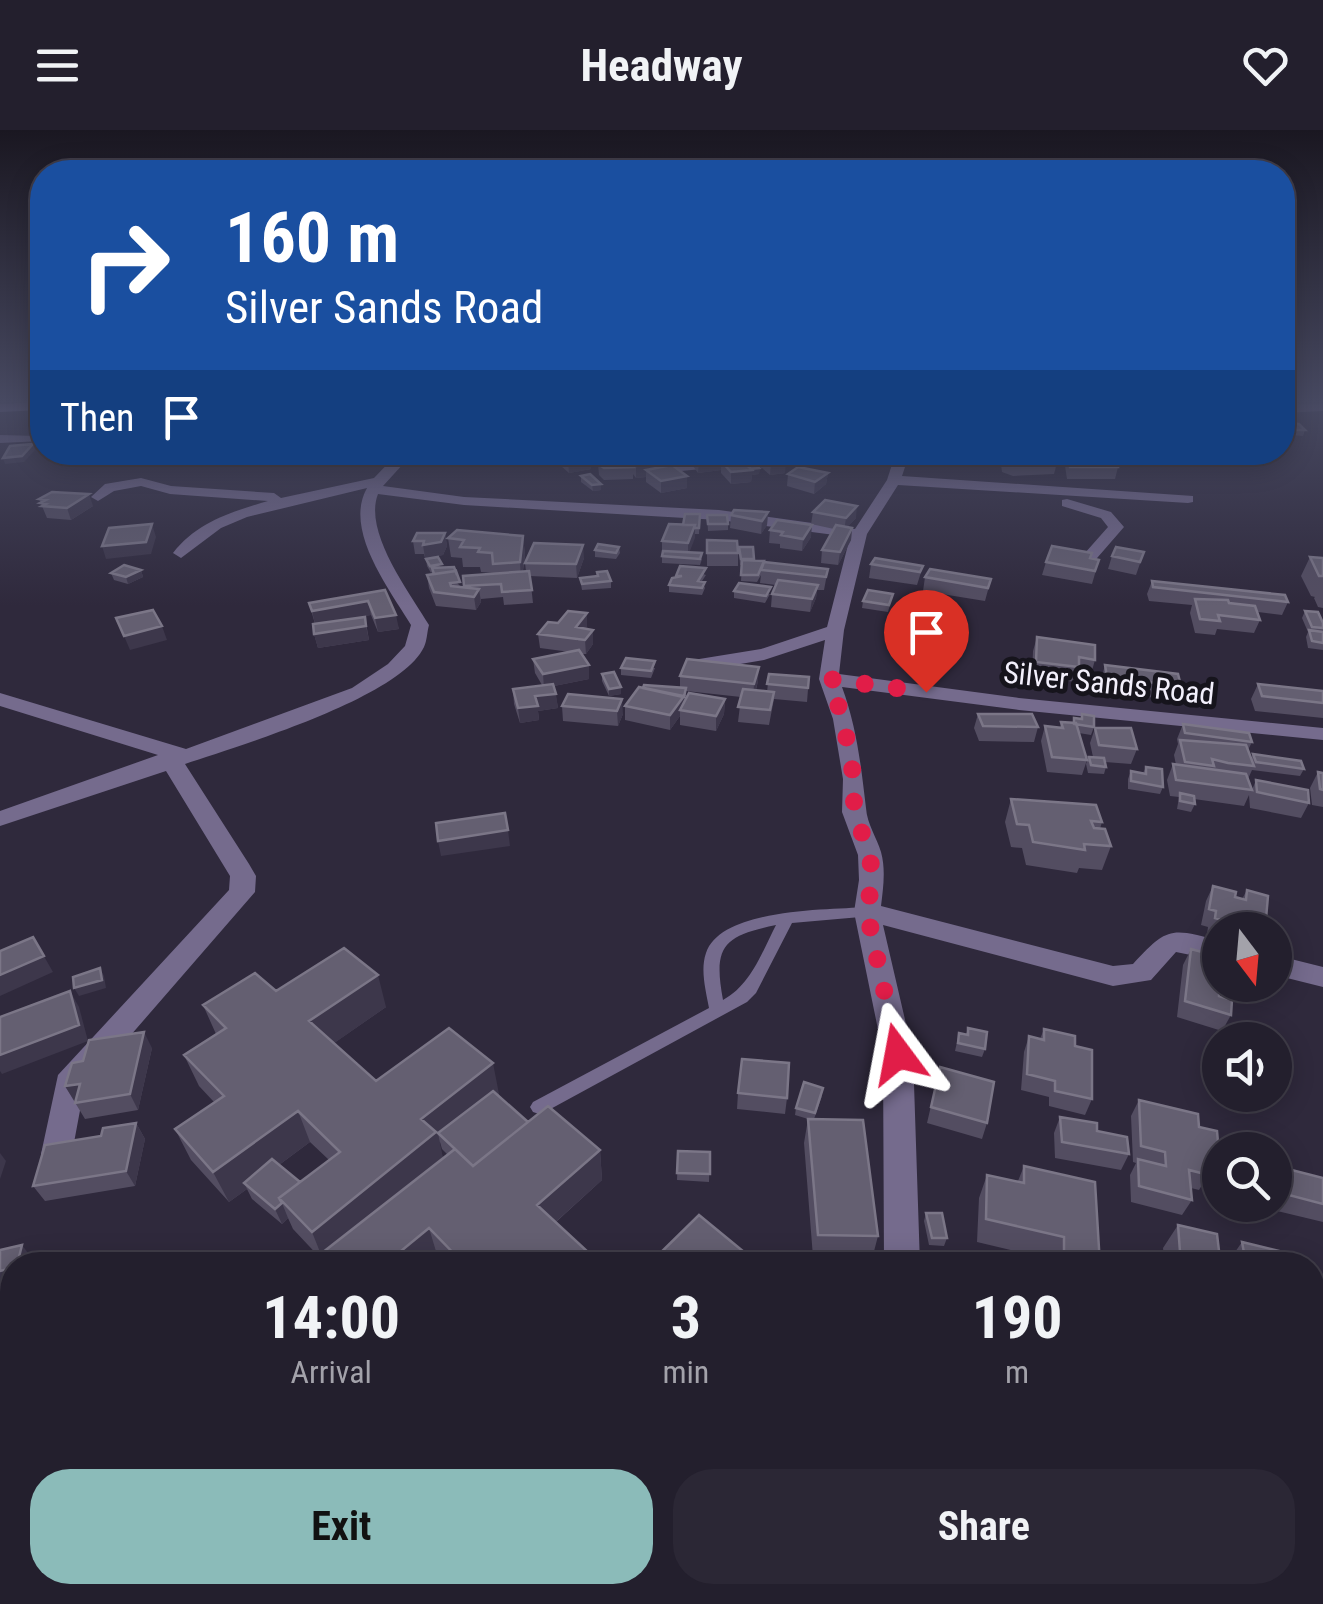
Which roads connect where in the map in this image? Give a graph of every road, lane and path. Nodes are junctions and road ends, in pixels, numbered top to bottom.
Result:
1 (393, 469) edge
2 (898, 469) edge
3 (894, 480) junction
4 (378, 485) junction
5 (1029, 492) junction
6 (232, 495) junction
7 (98, 497) dead end
8 (304, 497) junction
9 (1188, 500) dead end
10 (858, 534) junction
11 (196, 536) junction
12 (182, 554) dead end
13 (1085, 562) edge
14 (835, 630) junction
15 (693, 666) edge
16 (829, 679) junction
17 (0, 699) edge
18 (1323, 734) edge
19 (175, 757) junction
20 (0, 819) edge
21 (867, 912) junction
22 (787, 918) junction
23 (1202, 946) edge
24 (1292, 969) edge
25 (1323, 976) edge
26 (717, 1011) junction
27 (538, 1107) dead end
28 (58, 1154) edge
29 (902, 1252) edge

1 - 4 street
2 - 3 street
3 - 5 street
3 - 10 street
4 - 8 street
4 - 10 street
4 - 19 street
5 - 9 street
5 - 13 street
6 - 7 street
6 - 8 street
6 - 11 street
8 - 11 street
10 - 14 street
11 - 12 street
14 - 15 street
14 - 16 street
16 - 18 street, Silver Sands Road
16 - 21 street
17 - 19 street
19 - 20 street
19 - 28 street
21 - 22 lane
21 - 23 street
21 - 29 street
22 - 26 lane
22 - 26 lane
24 - 25 street
26 - 27 lane

